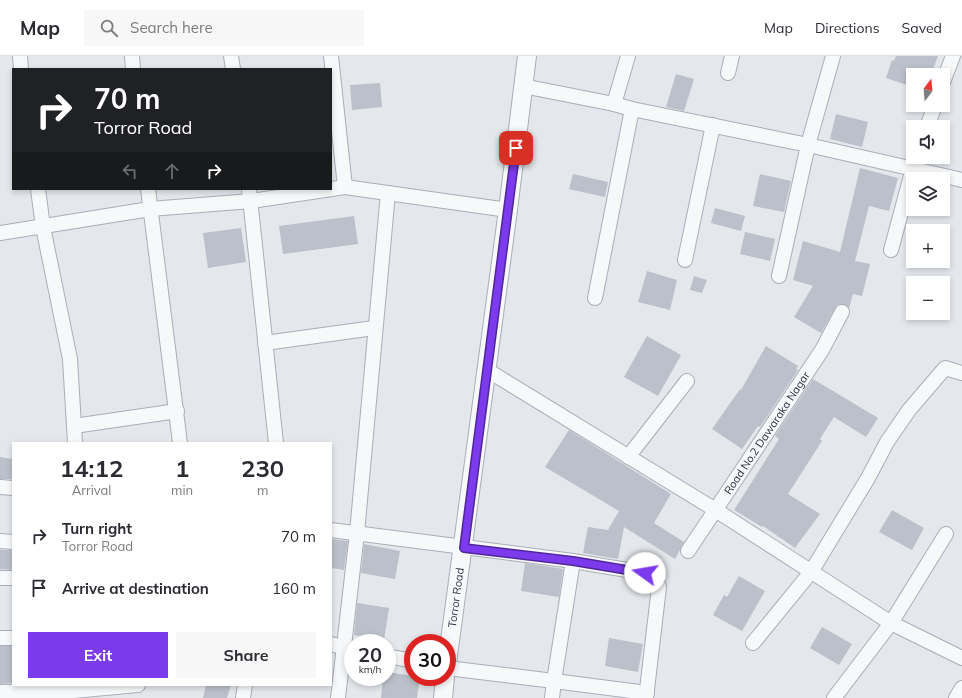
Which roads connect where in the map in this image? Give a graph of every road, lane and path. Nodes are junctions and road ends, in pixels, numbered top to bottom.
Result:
1 (20, 56) edge
2 (132, 56) edge
3 (231, 56) edge
4 (331, 56) edge
5 (527, 56) edge
6 (628, 56) edge
7 (732, 56) edge
8 (833, 56) edge
9 (953, 56) edge
10 (21, 68) edge
11 (133, 68) edge
12 (233, 68) edge
13 (948, 68) edge
14 (728, 74) dead end
15 (523, 86) junction
16 (614, 104) junction
17 (632, 109) junction
18 (713, 125) junction
19 (808, 145) junction
20 (906, 161) edge
21 (913, 164) edge
22 (919, 164) edge
23 (962, 180) edge
24 (345, 187) junction
25 (332, 188) edge
26 (38, 190) edge
27 (148, 190) edge
28 (309, 190) edge
29 (388, 193) junction
30 (250, 195) edge
31 (150, 209) junction
32 (508, 210) junction
33 (43, 227) junction
34 (0, 233) edge
35 (891, 250) dead end
36 (685, 260) dead end
37 (779, 276) dead end
38 (595, 298) dead end
39 (842, 312) dead end
40 (374, 328) junction
41 (265, 343) junction
42 (486, 370) junction
43 (962, 373) edge
44 (687, 381) dead end
45 (177, 411) junction
46 (74, 426) junction
47 (75, 442) edge
48 (180, 442) edge
49 (276, 442) edge
50 (628, 457) junction
51 (0, 487) edge
52 (12, 488) edge
53 (714, 509) junction
54 (332, 530) edge
55 (356, 533) junction
56 (946, 534) dead end
57 (0, 541) edge
58 (12, 542) edge
59 (464, 548) junction
60 (688, 551) dead end
61 (573, 561) junction
62 (811, 572) junction
63 (0, 578) edge
64 (12, 578) edge
65 (891, 623) junction
66 (451, 634) edge
67 (0, 638) edge
68 (12, 638) edge
69 (753, 643) dead end
70 (342, 647) edge
71 (962, 658) edge
72 (456, 669) edge
73 (554, 681) junction
74 (127, 686) edge
75 (245, 686) edge
76 (444, 686) edge
77 (962, 688) edge
78 (73, 691) edge
79 (0, 692) edge
80 (646, 696) edge
81 (243, 698) edge
82 (338, 698) edge
83 (443, 698) edge
84 (552, 698) edge
85 (834, 698) edge
86 (956, 698) edge

1 - 10 street
2 - 11 street
3 - 12 street
4 - 24 street
5 - 15 street, Torror Road
6 - 16 street
7 - 14 street
8 - 19 street
9 - 13 street
15 - 16 street
15 - 32 street, Torror Road
16 - 17 street
17 - 18 street
17 - 38 street
18 - 19 street
18 - 36 street
19 - 20 street
19 - 37 street
21 - 35 street
22 - 23 street
24 - 25 street
24 - 29 street
26 - 33 street
27 - 31 street
28 - 30 street
29 - 32 street
29 - 40 street
30 - 31 street
30 - 41 street
31 - 33 street
31 - 45 street
32 - 42 street, Torror Road
33 - 34 street
33 - 46 street
39 - 53 street, Road No.2 Dawaraka Nagar
40 - 41 street
40 - 55 street
41 - 49 street
42 - 50 street
42 - 59 street, Torror Road
43 - 62 street
44 - 50 street
45 - 46 street
45 - 48 street
46 - 47 street
50 - 53 street
51 - 52 street
53 - 60 street, Road No.2 Dawaraka Nagar
53 - 62 street
54 - 55 street
55 - 59 street
55 - 70 street
56 - 65 street
57 - 58 street
59 - 61 street
59 - 66 street, Torror Road
61 - 73 street
61 - 80 street
62 - 65 street
62 - 69 street
63 - 64 street
65 - 71 street
65 - 85 street
67 - 68 street
70 - 82 street
72 - 73 street
73 - 80 street
73 - 84 street
74 - 78 street
75 - 81 street
76 - 83 street
77 - 86 street
78 - 79 street

